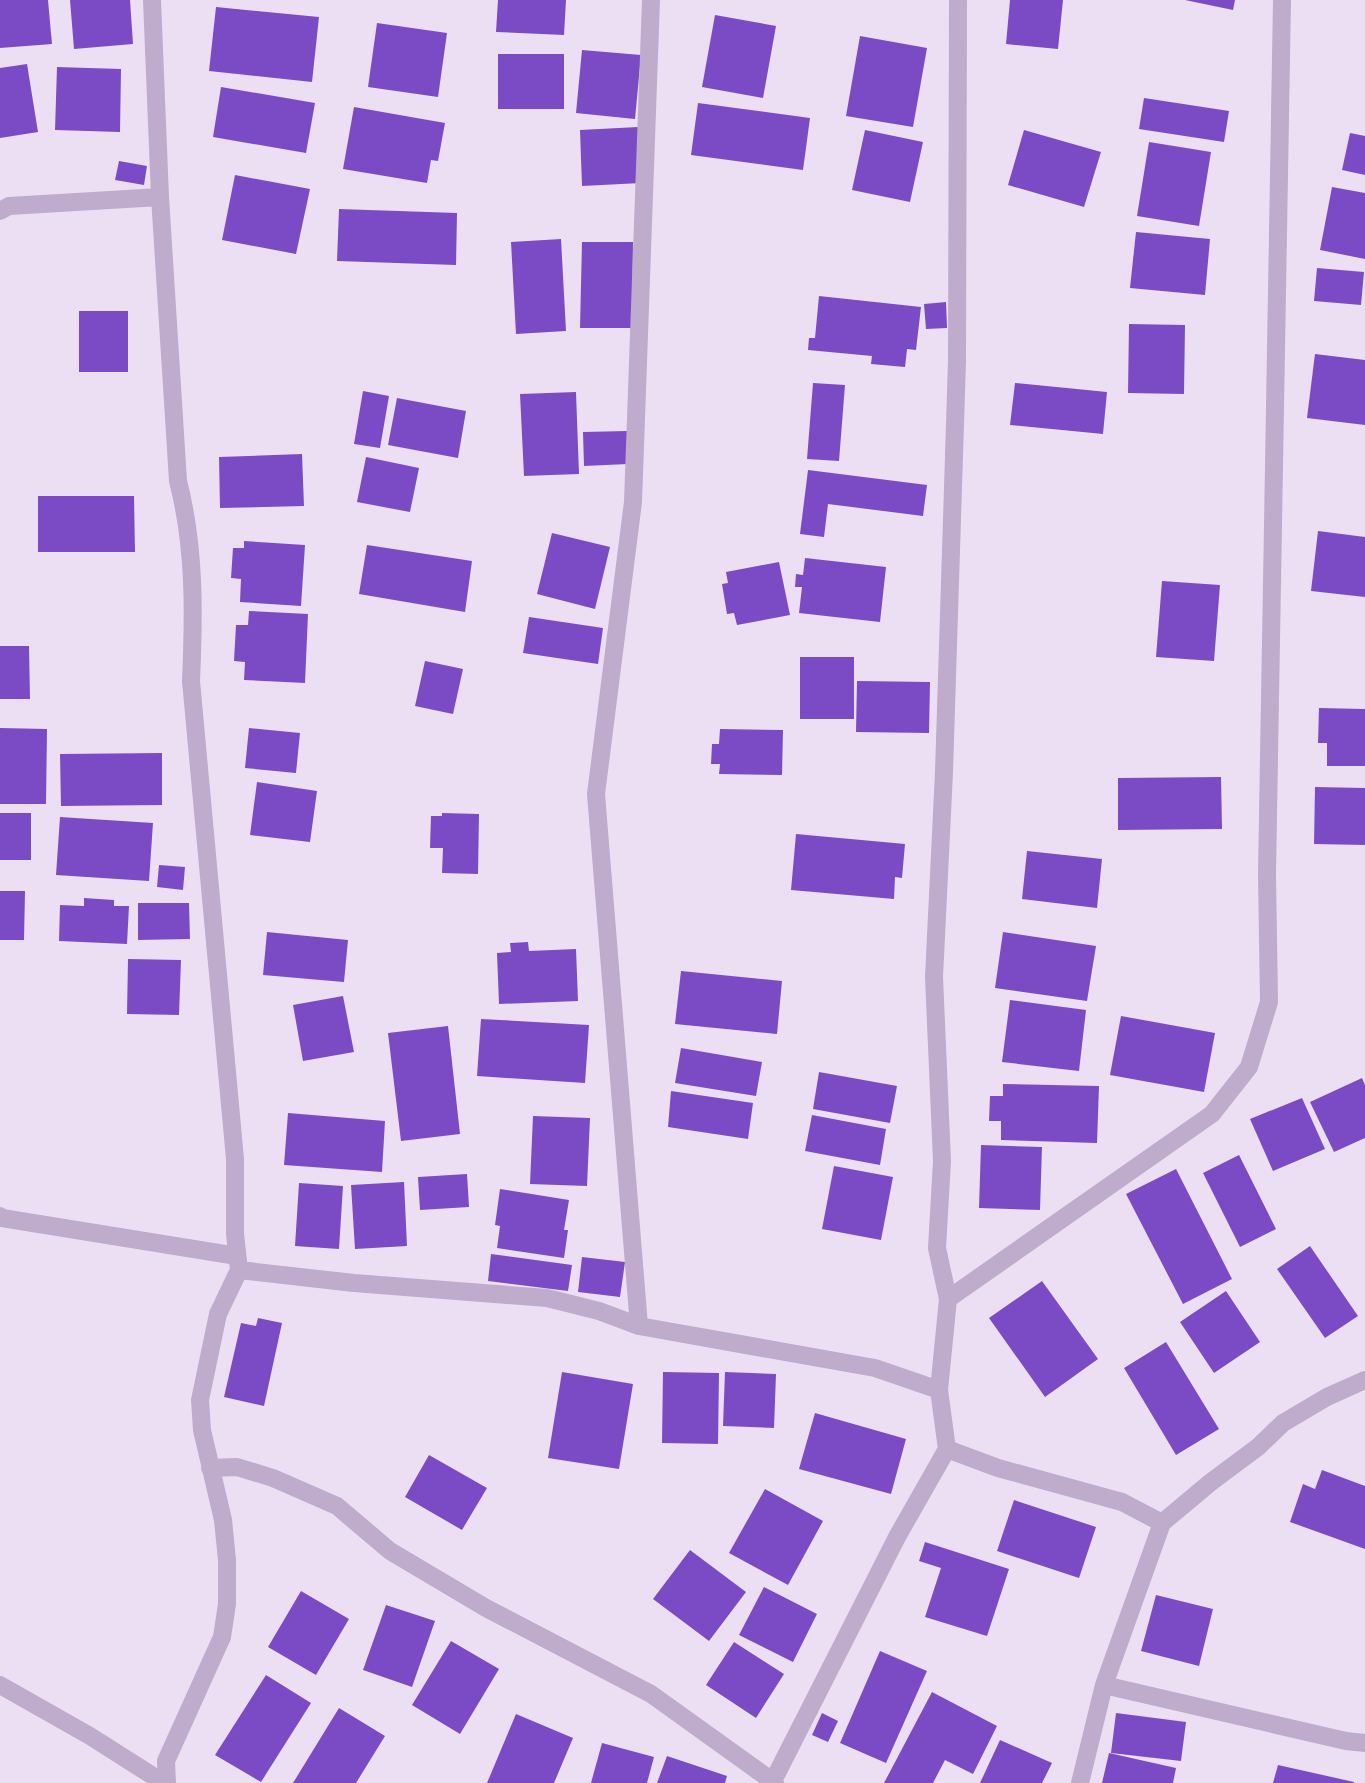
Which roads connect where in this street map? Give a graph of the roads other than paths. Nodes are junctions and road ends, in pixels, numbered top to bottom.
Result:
1 (152, 0) edge
2 (651, 0) edge
3 (958, 0) edge
4 (1282, 0) edge
5 (160, 197) junction
6 (0, 211) edge
7 (0, 1216) edge
8 (238, 1263) junction
9 (948, 1299) junction
10 (639, 1326) junction
11 (1365, 1380) edge
12 (939, 1390) junction
13 (947, 1449) junction
14 (210, 1468) junction
15 (1162, 1523) junction
16 (0, 1685) edge
17 (1104, 1685) junction
18 (1365, 1743) edge
19 (774, 1782) edge
20 (165, 1783) edge
21 (1080, 1783) edge

1 - 5 street
2 - 10 street
3 - 9 street
4 - 9 street
5 - 6 street
5 - 8 street
7 - 8 street
8 - 10 street
8 - 14 street
9 - 12 street
10 - 12 street
11 - 15 street
12 - 13 street
13 - 15 street
13 - 19 street
14 - 19 street
14 - 20 street
15 - 17 street
16 - 20 street
17 - 18 street
17 - 21 street

